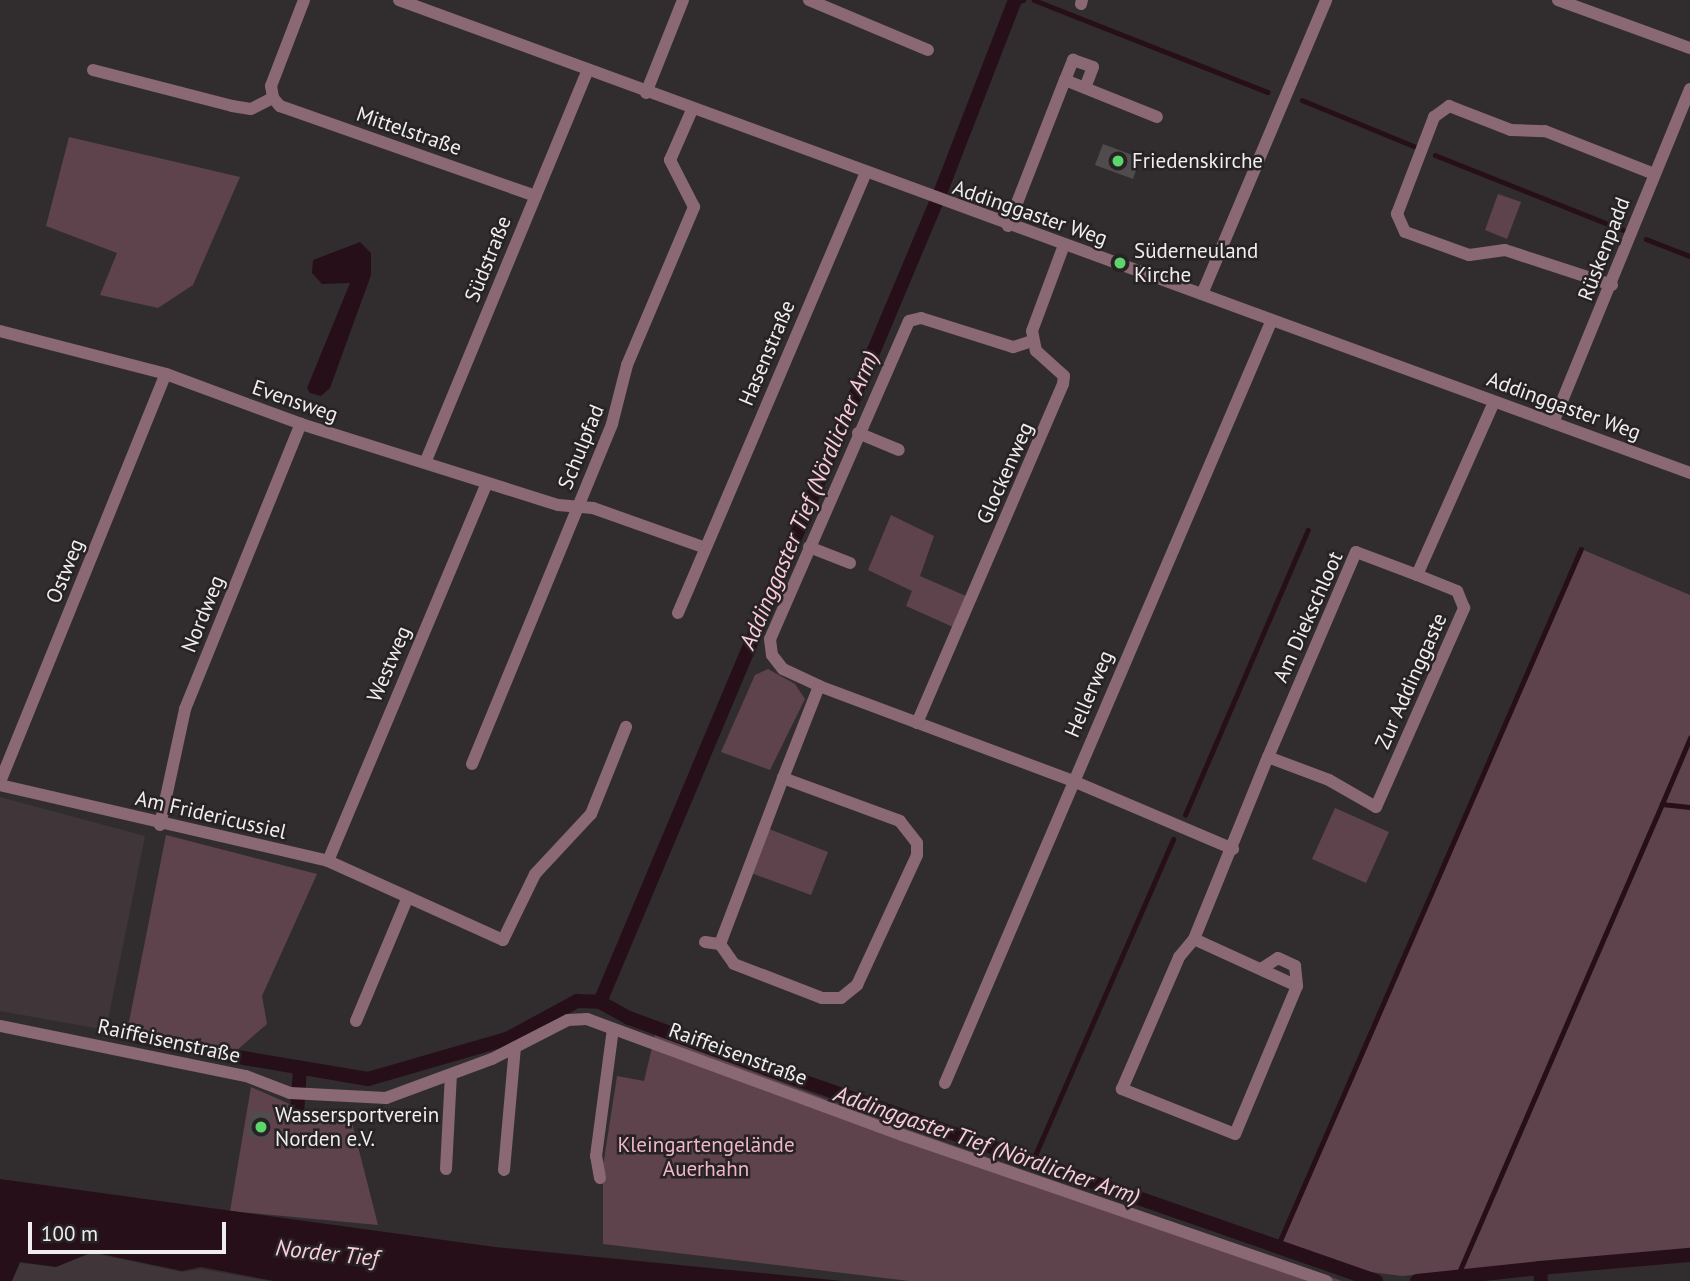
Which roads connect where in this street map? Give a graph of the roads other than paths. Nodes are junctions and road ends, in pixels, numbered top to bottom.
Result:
1 (304, 0) edge
2 (399, 0) edge
3 (683, 0) edge
4 (810, 0) edge
5 (1326, 0) edge
6 (1558, 0) edge
7 (1690, 48) edge
8 (928, 50) dead end
9 (93, 70) dead end
10 (588, 70) junction
11 (1065, 80) junction
12 (1085, 88) junction
13 (1690, 89) edge
14 (646, 93) junction
15 (273, 98) junction
16 (692, 110) junction
17 (1157, 117) dead end
18 (866, 173) junction
19 (1654, 174) junction
20 (536, 196) junction
21 (1008, 226) junction
22 (1064, 245) junction
23 (1612, 285) junction
24 (1202, 294) junction
25 (1271, 322) junction
26 (0, 331) edge
27 (1032, 341) junction
28 (166, 374) junction
29 (1494, 402) junction
30 (1553, 422) junction
31 (301, 424) junction
32 (858, 432) junction
33 (899, 450) dead end
34 (425, 463) junction
35 (1690, 473) edge
36 (487, 483) junction
37 (578, 506) junction
38 (704, 547) junction
39 (809, 547) junction
40 (850, 564) dead end
41 (1417, 575) junction
42 (678, 613) dead end
43 (819, 686) junction
44 (917, 723) junction
45 (625, 727) dead end
46 (1266, 763) junction
47 (472, 764) dead end
48 (783, 778) junction
49 (1073, 780) junction
50 (0, 784) edge
51 (160, 825) junction
52 (1233, 849) junction
53 (328, 861) junction
54 (408, 899) junction
55 (1194, 939) junction
56 (705, 942) dead end
57 (720, 944) junction
58 (356, 1021) dead end
59 (0, 1026) edge
60 (613, 1029) junction
61 (515, 1047) junction
62 (451, 1075) junction
63 (944, 1083) dead end
64 (446, 1169) dead end
65 (504, 1170) dead end
66 (600, 1178) dead end
67 (1327, 1281) edge

1 - 15 street
2 - 10 street, Addinggaster Weg
3 - 14 street
4 - 8 street
5 - 24 street
6 - 7 street
9 - 15 street
10 - 14 street, Addinggaster Weg
10 - 20 street, Südstraße
11 - 12 street
11 - 12 street
11 - 21 street
12 - 17 street
13 - 19 street, Rüskenpadd
14 - 16 street, Addinggaster Weg
15 - 20 street, Mittelstraße
16 - 18 street, Addinggaster Weg
16 - 37 street, Schulpfad
18 - 21 street, Addinggaster Weg
18 - 38 street, Hasenstraße
19 - 23 street, Rüskenpadd
19 - 23 street
20 - 34 street, Südstraße
21 - 22 street, Addinggaster Weg
22 - 24 street, Addinggaster Weg
22 - 27 street
23 - 30 street, Rüskenpadd
24 - 25 street, Addinggaster Weg
25 - 29 street, Addinggaster Weg
25 - 49 street, Hellerweg
26 - 28 street, Evensweg
27 - 32 street
27 - 44 street, Glockenweg
28 - 31 street, Evensweg
28 - 50 street, Ostweg
29 - 30 street, Addinggaster Weg
29 - 41 street
30 - 35 street, Addinggaster Weg
31 - 34 street, Evensweg
31 - 51 street, Nordweg
32 - 33 street
32 - 39 street
34 - 36 street, Evensweg
36 - 37 street, Evensweg
36 - 53 street, Westweg
37 - 38 street
37 - 47 street, Schulpfad
38 - 42 street, Hasenstraße
39 - 40 street
39 - 43 street
41 - 46 street, Am Diekschloot
41 - 46 street, Zur Addinggaste
43 - 44 street
43 - 48 street
44 - 49 street
45 - 54 street, Am Fridericussiel
46 - 52 street, Am Diekschloot
48 - 57 street
48 - 57 street
49 - 52 street
49 - 63 street, Hellerweg
50 - 51 street, Am Fridericussiel
51 - 53 street, Am Fridericussiel
52 - 55 street, Am Diekschloot
53 - 54 street, Am Fridericussiel
54 - 58 street
55 - 55 street, Am Diekschloot
56 - 57 street
59 - 62 street, Raiffeisenstraße
60 - 61 street, Raiffeisenstraße
60 - 66 street
60 - 67 street, Raiffeisenstraße
61 - 62 street, Raiffeisenstraße
61 - 65 street
62 - 64 street

